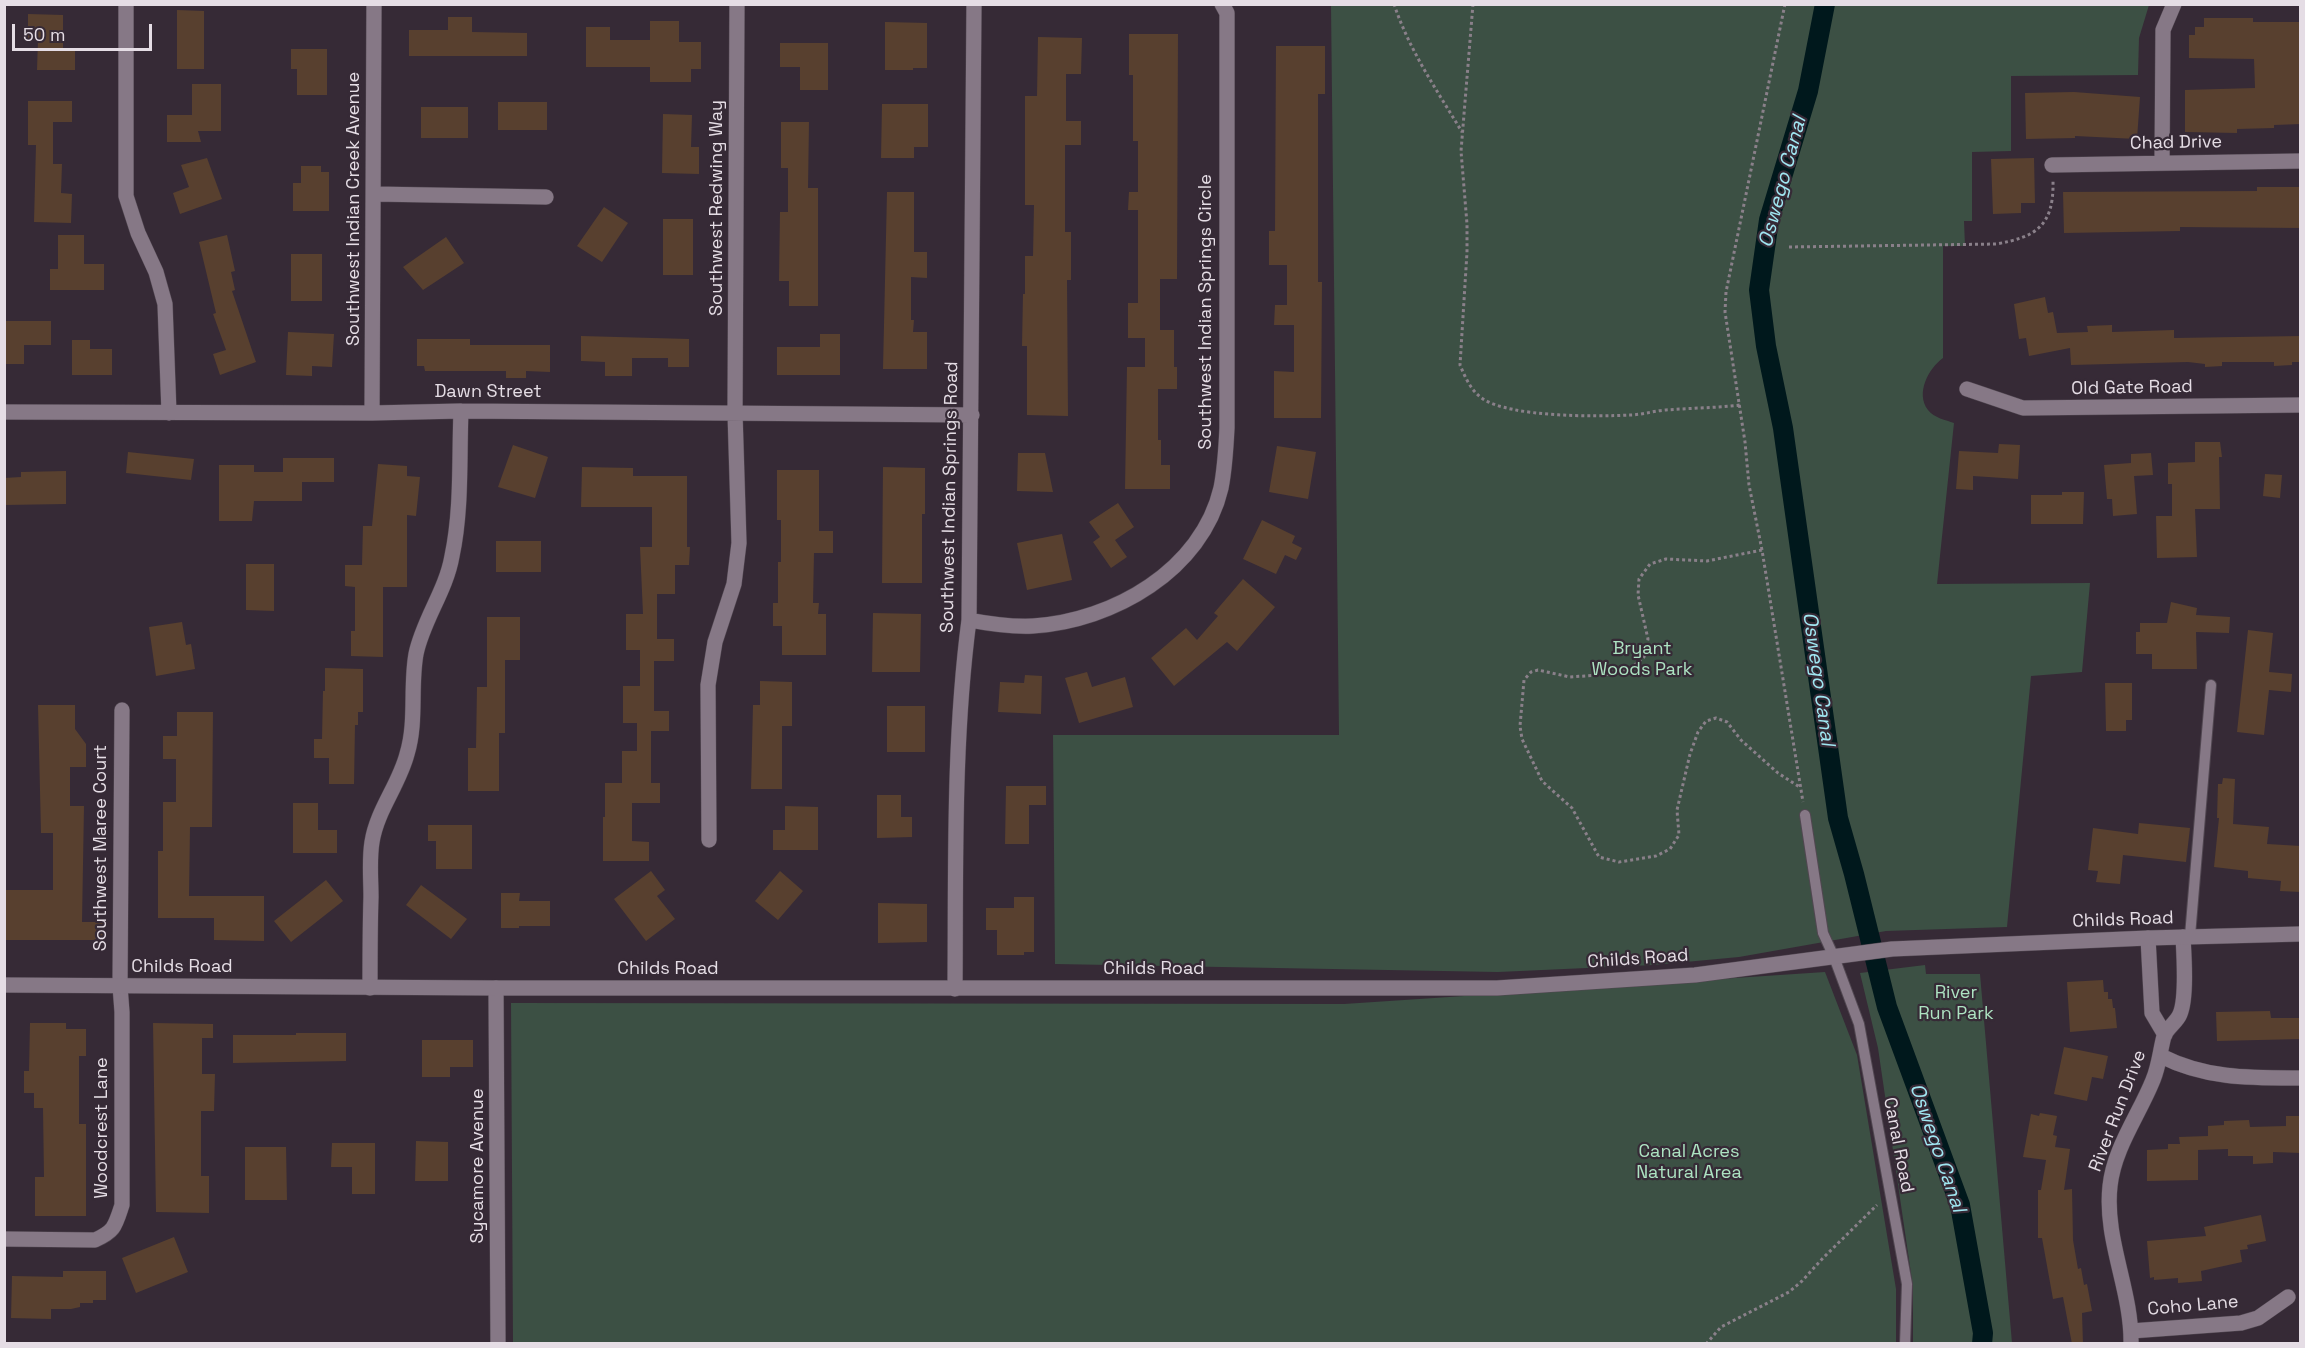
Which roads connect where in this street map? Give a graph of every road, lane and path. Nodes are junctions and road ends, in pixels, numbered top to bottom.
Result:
1 (126, 4) edge
2 (374, 4) edge
3 (737, 4) edge
4 (974, 4) edge
5 (1222, 4) edge
6 (1395, 4) edge
7 (1473, 4) edge
8 (1785, 4) edge
9 (2174, 4) edge
10 (1462, 132) junction
11 (2301, 161) edge
12 (2162, 163) junction
13 (2052, 165) joint
14 (374, 194) junction
15 (546, 197) dead end
16 (1789, 247) dead end
17 (1967, 389) dead end
18 (1740, 405) junction
19 (2301, 405) edge
20 (461, 411) junction
21 (4, 412) edge
22 (169, 413) junction
23 (372, 413) junction
24 (735, 413) junction
25 (972, 415) junction
26 (1762, 550) junction
27 (969, 620) junction
28 (2211, 685) dead end
29 (122, 710) dead end
30 (1801, 788) junction
31 (1805, 815) joint
32 (708, 840) dead end
33 (2301, 934) edge
34 (2187, 937) junction
35 (2148, 938) junction
36 (1834, 957) junction
37 (4, 985) edge
38 (120, 986) junction
39 (370, 988) junction
40 (496, 988) junction
41 (955, 989) junction
42 (2165, 1035) junction
43 (2161, 1056) junction
44 (2301, 1078) edge
45 (1890, 1193) junction
46 (4, 1239) edge
47 (2288, 1297) dead end
48 (2131, 1337) edge
49 (498, 1344) edge
50 (1706, 1344) edge
51 (1905, 1344) edge

1 - 22 street
2 - 14 street, Southwest Indian Creek Avenue
3 - 24 street, Southwest Redwing Way
4 - 25 street, Southwest Indian Springs Road
5 - 27 street, Southwest Indian Springs Circle
6 - 10 path
7 - 10 path
8 - 18 path
9 - 12 street
10 - 18 path
11 - 12 street, Chad Drive
12 - 13 street, Chad Drive
13 - 16 path
14 - 15 street
14 - 23 street, Southwest Indian Creek Avenue
17 - 19 street, Old Gate Road
18 - 26 path
20 - 23 street, Dawn Street
20 - 24 street, Dawn Street
20 - 39 street
21 - 22 street, Dawn Street
22 - 23 street, Dawn Street
24 - 25 street, Dawn Street
24 - 32 street, Southwest Redwing Way
25 - 27 street, Southwest Indian Springs Road
26 - 30 path
26 - 30 path
27 - 41 street, Southwest Indian Springs Road
28 - 34 lane
29 - 38 street, Southwest Maree Court
30 - 31 path
31 - 36 lane, Canal Road
33 - 34 street, Childs Road
34 - 35 street, Childs Road
34 - 42 street, River Run Drive
35 - 36 street, Childs Road
35 - 42 street, River Run Drive
36 - 41 street, Childs Road
36 - 45 lane, Canal Road
37 - 38 street, Childs Road
38 - 39 street, Childs Road
38 - 46 street, Woodcrest Lane
39 - 40 street, Childs Road
40 - 41 street, Childs Road
40 - 49 street, Sycamore Avenue
42 - 43 street, River Run Drive
43 - 44 street
43 - 48 street, River Run Drive
45 - 50 path
45 - 51 lane, Canal Road
47 - 48 street, Coho Lane

